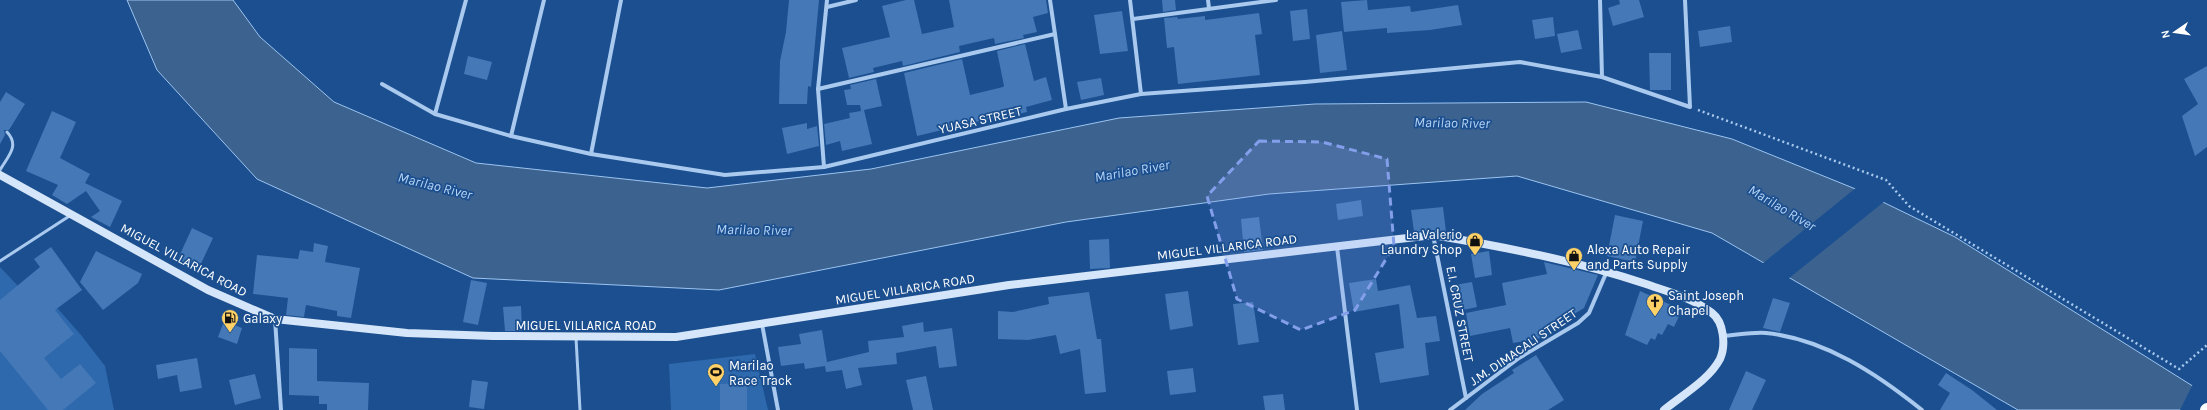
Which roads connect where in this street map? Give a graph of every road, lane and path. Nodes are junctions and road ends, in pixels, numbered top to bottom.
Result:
1 (466, 0) edge
2 (544, 0) edge
3 (621, 0) edge
4 (828, 0) edge
5 (856, 0) edge
6 (1050, 0) edge
7 (1130, 0) edge
8 (1208, 0) edge
9 (1276, 0) edge
10 (1600, 0) edge
11 (1685, 0) edge
12 (826, 7) junction
13 (1209, 8) junction
14 (1133, 19) junction
15 (1055, 34) junction
16 (1602, 77) junction
17 (382, 84) dead end
18 (818, 89) junction
19 (1141, 94) junction
20 (1690, 107) junction
21 (1066, 109) junction
22 (434, 114) junction
23 (7, 132) dead end
24 (510, 136) junction
25 (591, 154) junction
26 (824, 167) junction
27 (0, 170) edge
28 (0, 175) edge
29 (72, 214) junction
30 (1433, 235) junction
31 (1337, 247) junction
32 (0, 261) edge
33 (1607, 271) junction
34 (275, 319) junction
35 (762, 324) junction
36 (1723, 336) junction
37 (576, 337) junction
38 (2207, 345) edge
39 (1466, 398) junction
40 (281, 410) edge
41 (580, 410) edge
42 (778, 410) edge
43 (1357, 410) edge
44 (1450, 410) edge
45 (1664, 410) edge
46 (1922, 410) edge

1 - 22 street
2 - 24 street
3 - 25 street
4 - 12 street
5 - 12 street
6 - 15 street
7 - 14 street
8 - 13 street
9 - 13 street
10 - 16 street
11 - 20 street
12 - 18 street
13 - 14 street
14 - 19 street
15 - 18 street
15 - 21 street
16 - 19 street, YUASA STREET
16 - 20 street, YUASA STREET
17 - 22 street, YUASA STREET
18 - 26 street
19 - 21 street, YUASA STREET
20 - 38 path
21 - 26 street, YUASA STREET
22 - 24 street, YUASA STREET
23 - 27 lane
24 - 25 street, YUASA STREET
25 - 26 street, YUASA STREET
28 - 29 main road, MIGUEL VILLARICA ROAD
29 - 32 lane
29 - 34 main road, MIGUEL VILLARICA ROAD
30 - 31 main road, MIGUEL VILLARICA ROAD
30 - 33 main road, MIGUEL VILLARICA ROAD
30 - 39 street, E.I. CRUZ STREET
31 - 35 main road, MIGUEL VILLARICA ROAD
31 - 43 street
33 - 36 main road, MIGUEL VILLARICA ROAD
33 - 39 street, J.M. DIMACALI STREET
34 - 37 main road, MIGUEL VILLARICA ROAD
34 - 40 street
35 - 37 main road, MIGUEL VILLARICA ROAD
35 - 42 street
36 - 45 main road
36 - 46 street
37 - 41 lane
39 - 44 street, J.M. DIMACALI STREET

